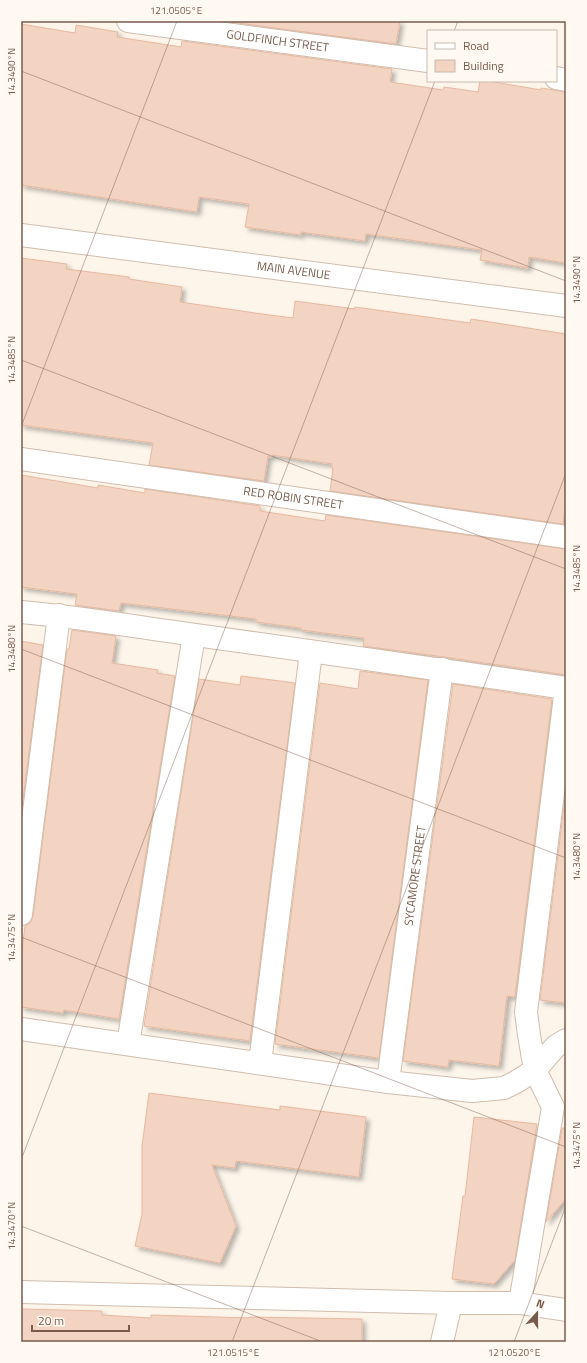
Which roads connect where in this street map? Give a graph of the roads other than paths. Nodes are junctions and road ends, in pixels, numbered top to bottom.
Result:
1 (128, 21) edge
2 (427, 61) edge
3 (21, 235) edge
4 (566, 306) edge
5 (21, 459) edge
6 (566, 537) edge
7 (21, 612) edge
8 (59, 615) junction
9 (194, 635) junction
10 (311, 652) junction
11 (442, 670) junction
12 (566, 688) edge
13 (21, 914) edge
14 (21, 1029) edge
15 (566, 1040) edge
16 (128, 1044) junction
17 (260, 1063) junction
18 (535, 1070) junction
19 (388, 1082) junction
20 (21, 1292) edge
21 (450, 1303) junction
22 (520, 1303) junction
23 (566, 1310) edge
24 (442, 1342) edge

1 - 2 street, GOLDFINCH STREET
3 - 4 street, MAIN AVENUE
5 - 6 street, RED ROBIN STREET
7 - 8 street
8 - 9 street
8 - 13 street
9 - 10 street
9 - 16 street
10 - 11 street
10 - 17 street
11 - 12 street
11 - 19 street, SYCAMORE STREET
12 - 18 street
14 - 16 street
15 - 18 street
16 - 17 street
17 - 19 street
18 - 19 street
18 - 22 street
20 - 21 street
21 - 22 street
21 - 24 street
22 - 23 street

